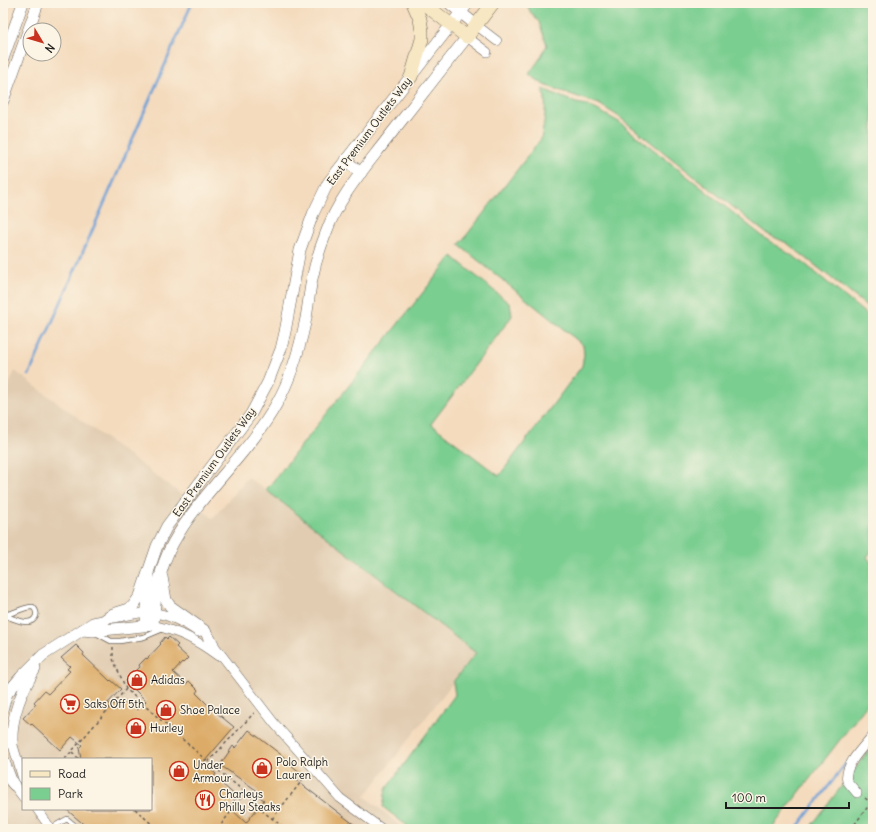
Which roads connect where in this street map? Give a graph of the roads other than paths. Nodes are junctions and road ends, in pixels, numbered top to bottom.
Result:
1 (23, 3) edge
2 (38, 3) edge
3 (413, 3) edge
4 (423, 3) edge
5 (449, 3) edge
6 (468, 3) edge
7 (493, 3) edge
8 (461, 13) junction
9 (451, 25) junction
10 (476, 25) junction
11 (466, 37) junction
12 (497, 41) dead end
13 (487, 52) dead end
14 (3, 59) edge
15 (411, 77) junction
16 (4, 97) edge
17 (345, 160) junction
18 (361, 173) junction
19 (285, 332) junction
20 (302, 336) junction
21 (151, 562) junction
22 (161, 571) junction
23 (150, 613) junction
24 (3, 614) edge
25 (104, 621) junction
26 (149, 625) junction
27 (165, 628) junction
28 (87, 631) junction
29 (213, 644) junction
30 (43, 656) junction
31 (226, 661) junction
32 (6, 694) edge
33 (3, 710) edge
34 (873, 735) edge
35 (8, 737) edge
36 (3, 756) edge
37 (3, 772) edge
38 (18, 782) edge
39 (857, 792) dead end
40 (22, 794) edge
41 (38, 810) edge
42 (51, 829) edge
43 (79, 829) edge
44 (382, 829) edge

1 - 14 street
2 - 16 street
3 - 15 main road
4 - 9 main road
5 - 8 street
6 - 8 street, East Premium Outlets Way
7 - 10 main road
8 - 9 street, East Premium Outlets Way
8 - 10 street
9 - 11 main road
9 - 15 street, East Premium Outlets Way
10 - 11 main road
10 - 12 street
11 - 13 street
11 - 18 street, East Premium Outlets Way
15 - 17 street, East Premium Outlets Way
17 - 18 street
17 - 19 street, East Premium Outlets Way
18 - 20 street, East Premium Outlets Way
19 - 20 street
19 - 21 street, East Premium Outlets Way
20 - 22 street, East Premium Outlets Way
21 - 23 street, East Premium Outlets Way
21 - 25 street
22 - 23 street, East Premium Outlets Way
22 - 29 street
23 - 25 street
23 - 26 street, East Premium Outlets Way
23 - 29 street
24 - 24 lane
25 - 28 street
26 - 27 street
26 - 28 street
27 - 28 lane
27 - 31 street
28 - 30 street
29 - 31 street
30 - 32 street
30 - 35 street
31 - 44 street
32 - 33 street
34 - 39 street
35 - 38 street
36 - 38 street
37 - 38 street
38 - 40 street
41 - 42 street
42 - 43 lane

